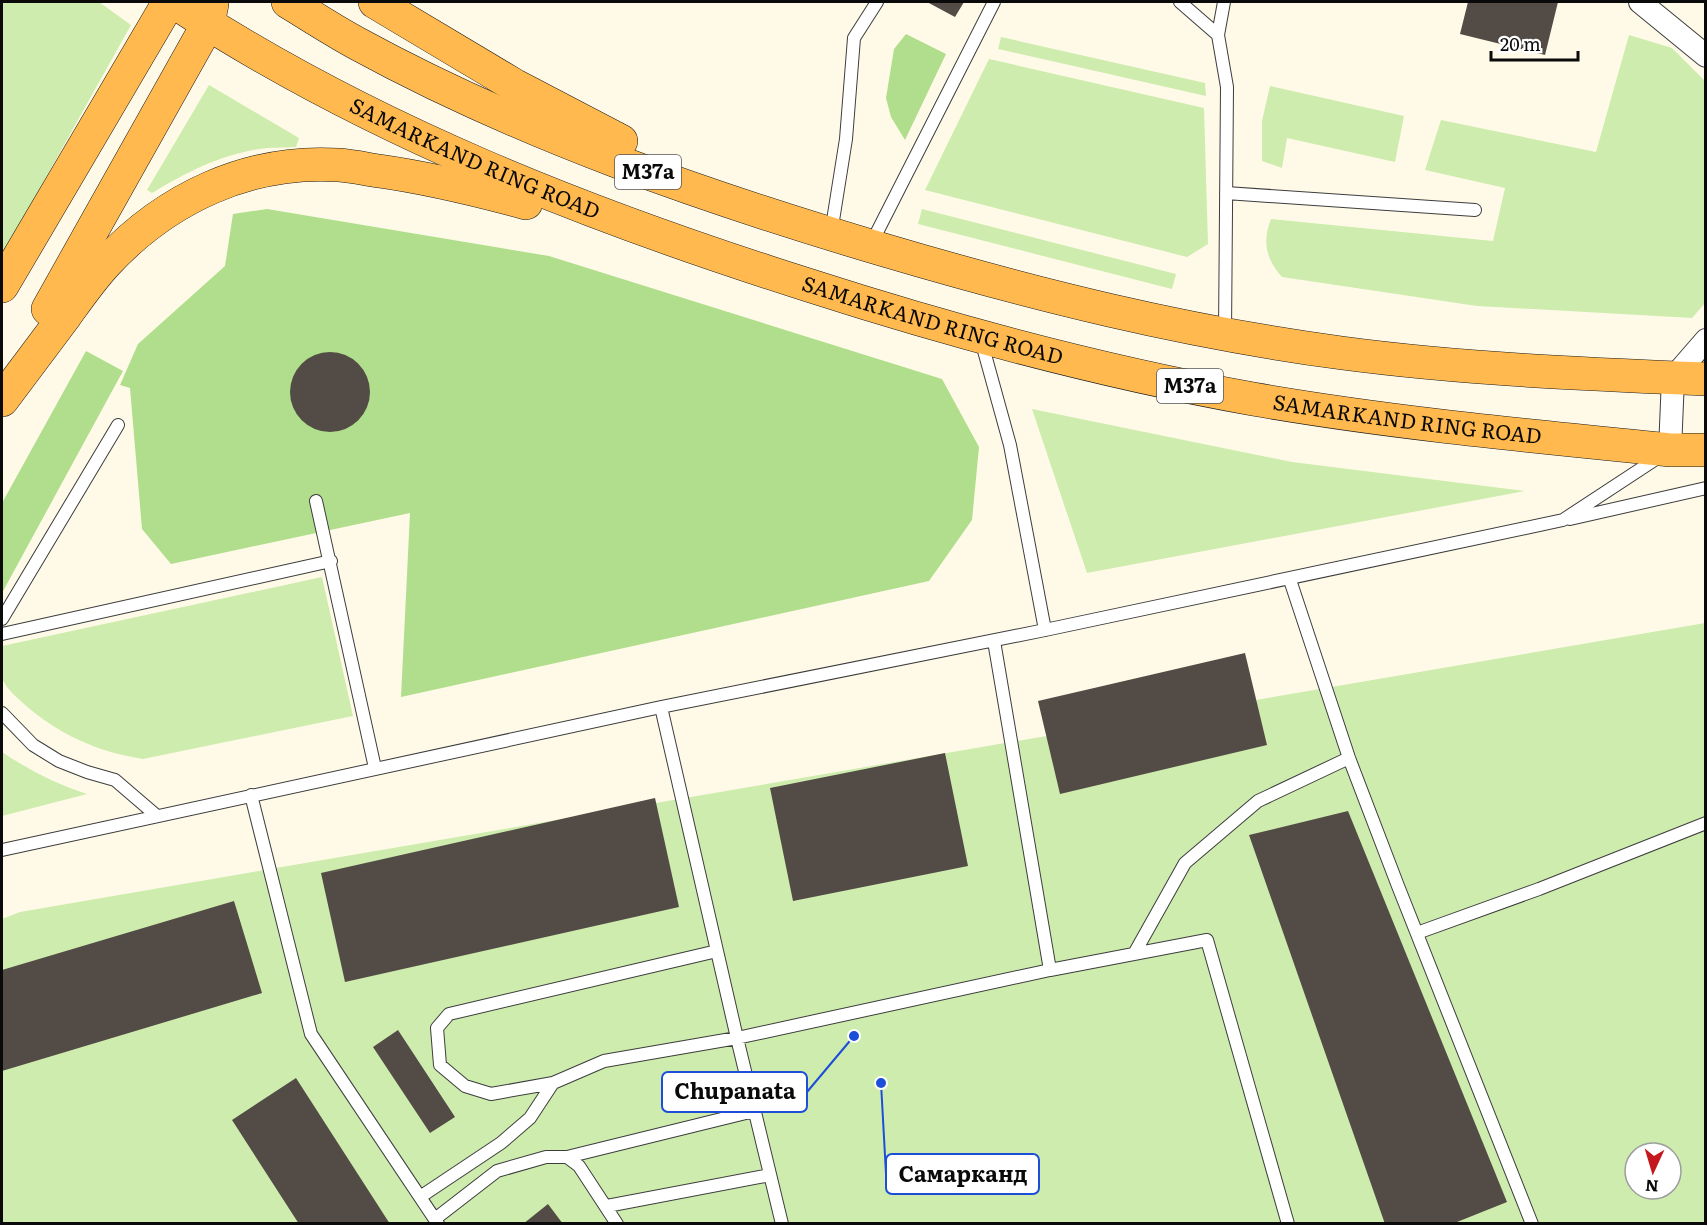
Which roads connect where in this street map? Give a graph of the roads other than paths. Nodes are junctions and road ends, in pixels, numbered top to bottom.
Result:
1 (169, 2) edge
2 (174, 2) edge
3 (288, 2) edge
4 (375, 2) edge
5 (877, 2) edge
6 (994, 2) edge
7 (1180, 2) edge
8 (1224, 2) edge
9 (1640, 2) edge
10 (210, 13) edge
11 (1218, 35) junction
12 (1706, 56) edge
13 (1226, 194) junction
14 (1475, 210) dead end
15 (831, 234) junction
16 (689, 246) junction
17 (870, 246) junction
18 (2, 286) edge
19 (1225, 335) junction
20 (980, 336) junction
21 (1706, 340) edge
22 (1673, 378) junction
23 (1706, 379) edge
24 (2, 392) edge
25 (2, 400) edge
26 (118, 425) dead end
27 (1670, 450) junction
28 (1706, 450) edge
29 (1706, 488) edge
30 (316, 501) dead end
31 (1563, 520) junction
32 (331, 561) junction
33 (1290, 580) junction
34 (2, 619) edge
35 (1045, 630) junction
36 (2, 634) edge
37 (994, 641) junction
38 (660, 707) junction
39 (2, 713) edge
40 (1349, 758) junction
41 (375, 768) junction
42 (251, 795) junction
43 (157, 816) junction
44 (1706, 823) edge
45 (2, 850) edge
46 (1417, 933) junction
47 (717, 951) junction
48 (1134, 954) junction
49 (1050, 970) junction
50 (737, 1038) junction
51 (553, 1083) junction
52 (754, 1111) junction
53 (567, 1157) junction
54 (770, 1175) junction
55 (420, 1197) junction
56 (607, 1206) junction
57 (436, 1221) edge
58 (617, 1224) edge
59 (782, 1224) edge
60 (1288, 1224) edge
61 (1532, 1224) edge

1 - 18 highway
2 - 10 highway, SAMARKAND RING ROAD
3 - 15 highway, M37a
4 - 15 highway, M37a
5 - 15 lane
6 - 17 lane
7 - 11 lane
8 - 11 lane
9 - 12 street
10 - 16 highway, SAMARKAND RING ROAD / M37a
10 - 24 highway
11 - 13 lane
13 - 14 lane
13 - 19 lane
15 - 17 highway, M37a
16 - 20 highway, SAMARKAND RING ROAD / M37a
16 - 25 highway
17 - 19 highway, M37a
19 - 22 highway, M37a
20 - 27 highway, SAMARKAND RING ROAD / M37a
20 - 35 lane
21 - 22 street
22 - 23 highway, M37a
22 - 27 street
26 - 34 lane
27 - 28 highway, SAMARKAND RING ROAD / M37a
27 - 31 lane
29 - 31 lane
30 - 32 lane
31 - 33 lane
32 - 36 lane
32 - 41 lane
33 - 35 lane
33 - 40 lane
35 - 37 lane
37 - 38 lane
37 - 49 lane
38 - 41 lane
38 - 47 lane
39 - 43 lane
40 - 46 lane
40 - 48 lane
41 - 42 lane
42 - 43 lane
42 - 55 lane
43 - 45 lane
44 - 46 lane
46 - 61 lane
47 - 50 lane
47 - 51 lane
48 - 49 lane
48 - 60 lane
49 - 50 lane
50 - 51 lane
50 - 52 lane
51 - 55 lane
52 - 53 lane
52 - 54 lane
53 - 56 lane
53 - 57 lane
54 - 56 lane
54 - 59 lane
55 - 57 lane
56 - 58 lane

